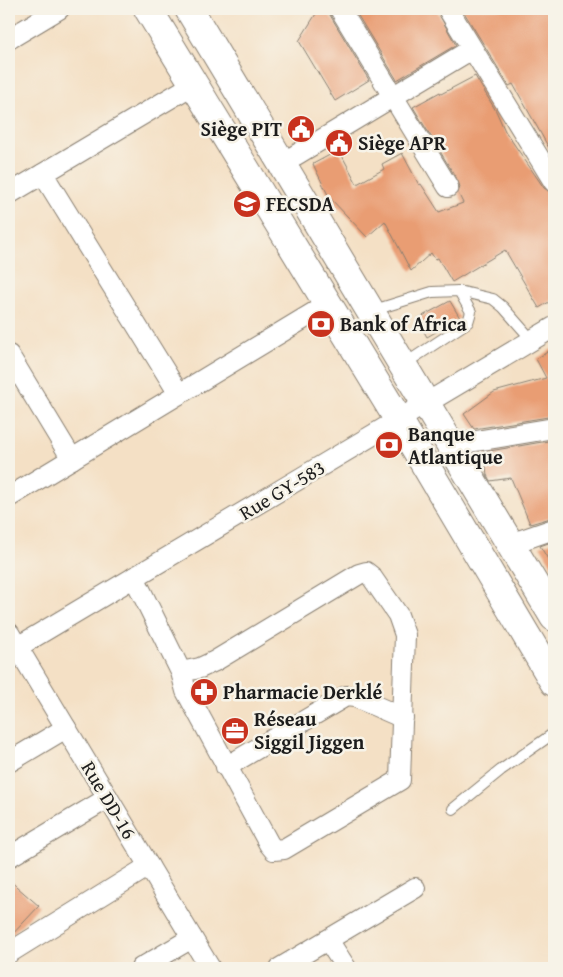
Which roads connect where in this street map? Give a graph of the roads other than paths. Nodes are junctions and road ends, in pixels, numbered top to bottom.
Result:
1 (59, 9) edge
2 (148, 9) edge
3 (189, 9) edge
4 (340, 9) edge
5 (448, 9) edge
6 (9, 39) edge
7 (472, 49) junction
8 (194, 84) junction
9 (394, 97) junction
10 (281, 164) junction
11 (43, 174) junction
12 (554, 182) edge
13 (448, 187) dead end
14 (9, 194) edge
15 (459, 291) junction
16 (328, 304) junction
17 (370, 312) junction
18 (554, 327) edge
19 (532, 340) junction
20 (9, 355) edge
21 (403, 366) junction
22 (179, 394) junction
23 (425, 402) junction
24 (398, 419) junction
25 (554, 428) edge
26 (452, 445) junction
27 (72, 459) junction
28 (9, 497) edge
29 (554, 530) edge
30 (510, 544) junction
31 (134, 577) junction
32 (554, 617) edge
33 (12, 644) edge
34 (181, 672) junction
35 (554, 682) edge
36 (403, 718) junction
37 (66, 728) junction
38 (554, 733) edge
39 (9, 762) edge
40 (226, 767) junction
41 (108, 798) junction
42 (453, 809) dead end
43 (9, 857) edge
44 (149, 866) junction
45 (414, 888) dead end
46 (192, 938) junction
47 (328, 940) junction
48 (9, 953) edge
49 (141, 968) edge
50 (210, 968) edge
51 (280, 968) edge
52 (346, 968) edge

1 - 6 street
2 - 8 main road
3 - 10 main road
4 - 9 street
5 - 7 street
7 - 9 street
7 - 12 street
8 - 11 street
8 - 16 main road
9 - 10 street
9 - 13 street
10 - 17 main road
11 - 14 street
11 - 22 street
15 - 17 lane
15 - 19 lane
15 - 21 lane
16 - 22 street
16 - 24 main road
17 - 21 main road
18 - 19 street, Rue GY-583
19 - 23 street, Rue GY-583
20 - 27 street
21 - 23 main road
22 - 27 street
23 - 24 street, Rue GY-583
23 - 26 main road
24 - 31 street, Rue GY-583
24 - 35 main road
25 - 26 street
26 - 30 main road
27 - 28 street
29 - 30 street
30 - 32 main road
31 - 33 street, Rue GY-583
31 - 34 street
33 - 37 street, Rue DD-16
34 - 36 street
34 - 40 street
36 - 40 street
36 - 40 street
37 - 39 street
37 - 41 street, Rue DD-16
38 - 42 lane
41 - 43 street
41 - 44 street, Rue DD-16
44 - 46 street, Rue DD-16
44 - 48 street
45 - 47 street
46 - 49 street
46 - 50 street, Rue DD-16
47 - 51 street
47 - 52 street

